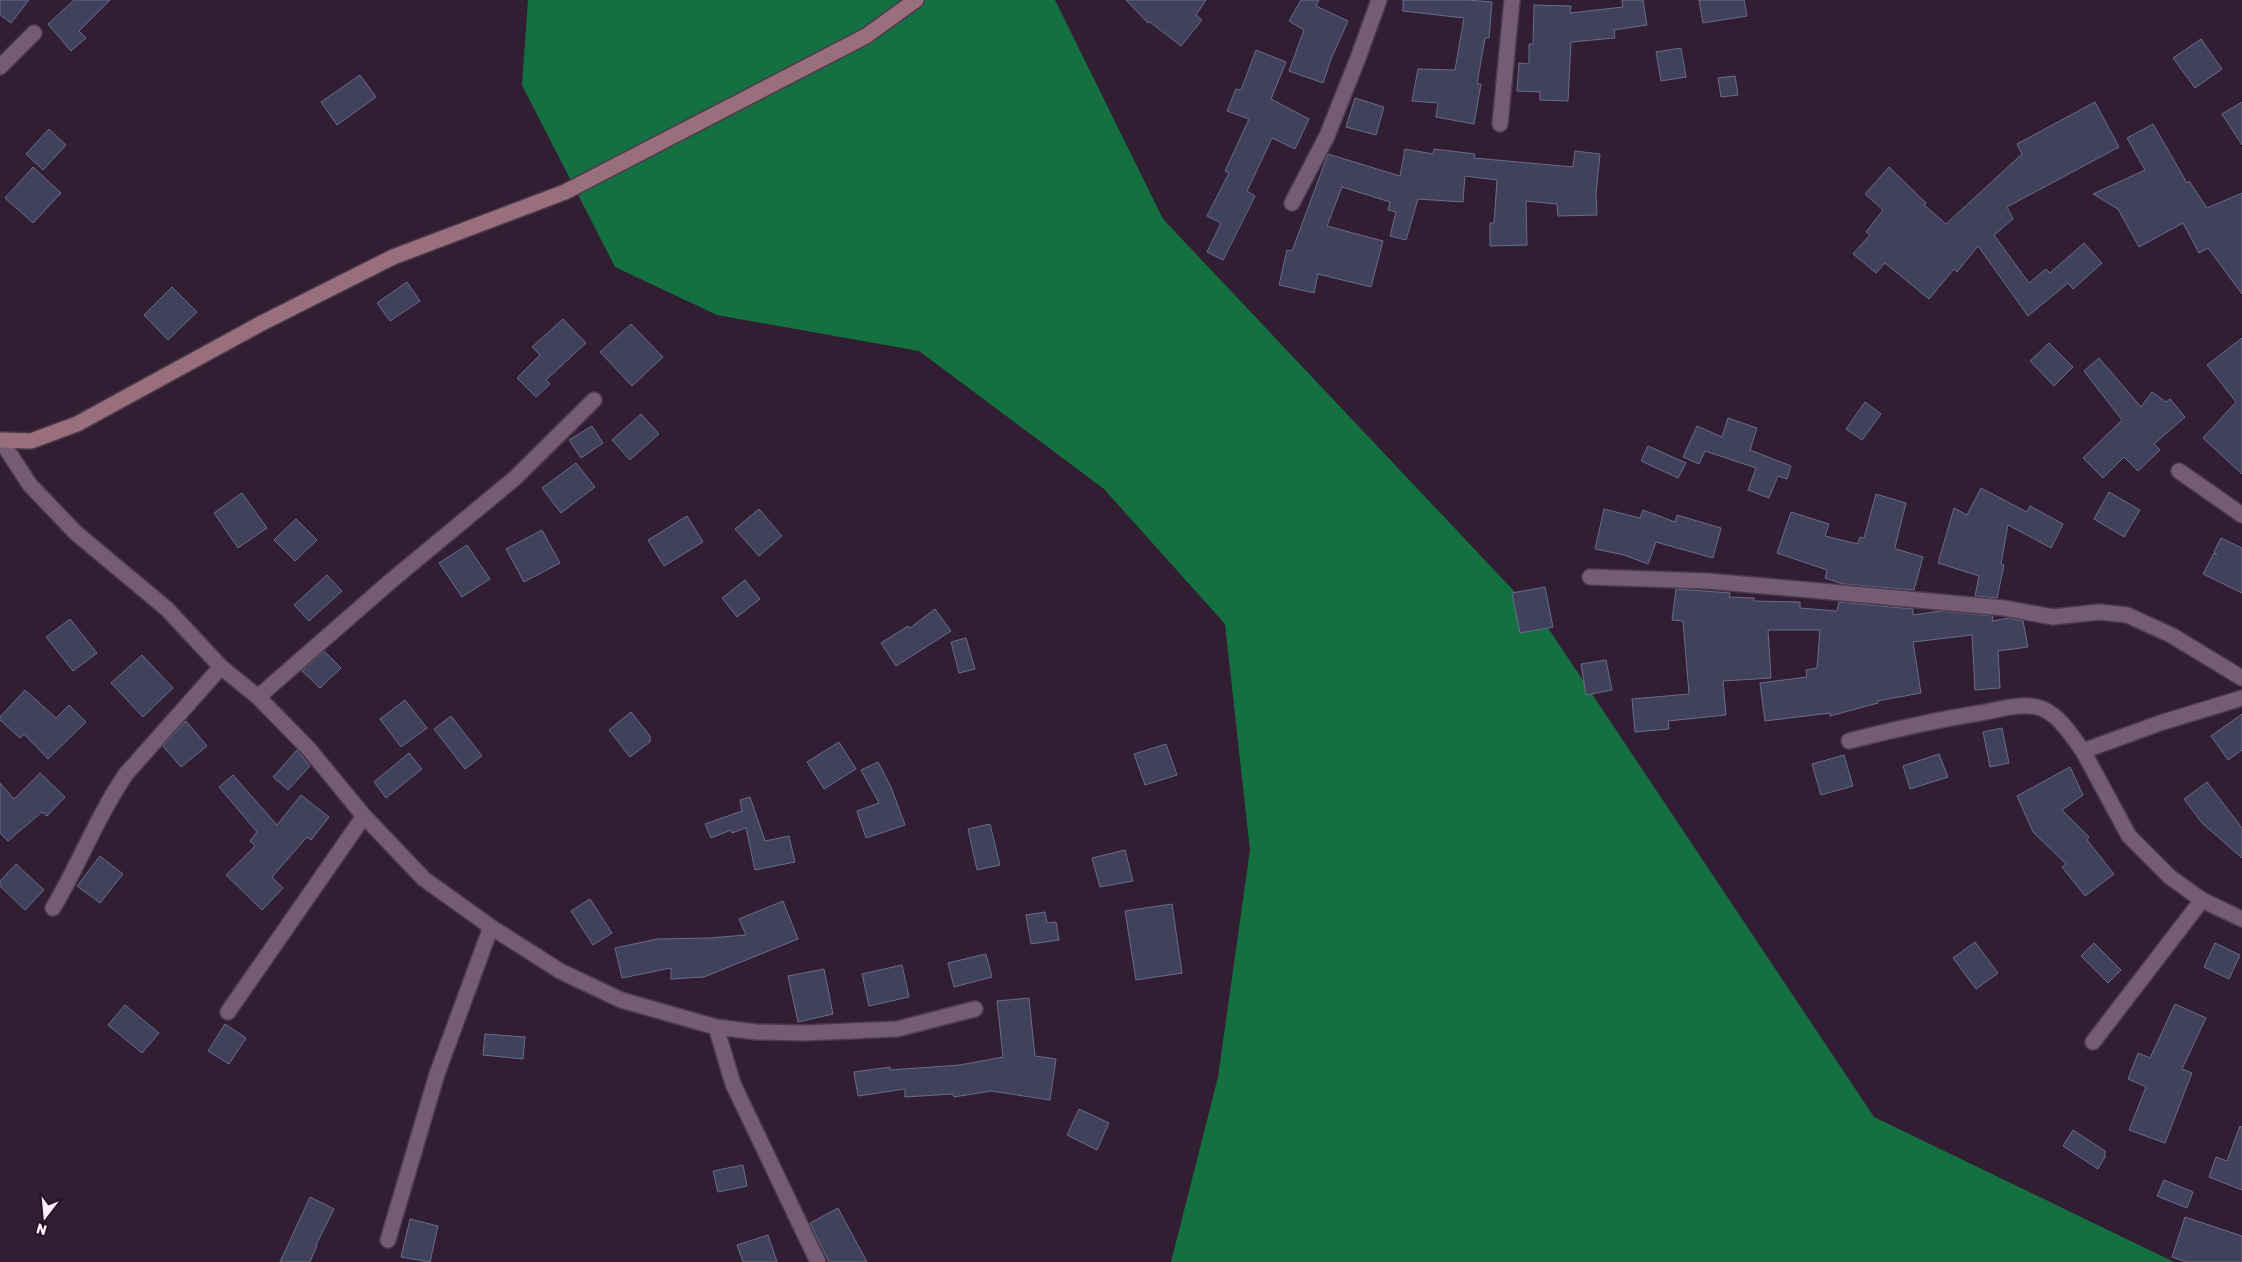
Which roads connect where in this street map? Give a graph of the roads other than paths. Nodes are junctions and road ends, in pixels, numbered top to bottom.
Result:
1 (916, 0) edge
2 (1379, 0) edge
3 (1512, 0) edge
4 (34, 33) dead end
5 (0, 68) edge
6 (1500, 124) dead end
7 (1292, 203) dead end
8 (594, 400) dead end
9 (1, 441) edge
10 (2179, 471) dead end
11 (2242, 515) edge
12 (1590, 577) dead end
13 (222, 668) junction
14 (2242, 678) edge
15 (258, 697) junction
16 (2242, 698) edge
17 (1849, 741) dead end
18 (2083, 751) junction
19 (364, 816) junction
20 (2202, 900) junction
21 (53, 908) dead end
22 (2242, 919) edge
23 (491, 928) junction
24 (975, 1010) dead end
25 (228, 1012) dead end
26 (716, 1027) junction
27 (2093, 1042) dead end
28 (388, 1240) dead end
29 (818, 1262) edge

1 - 9 street
2 - 7 street
3 - 6 street
4 - 5 street
8 - 15 street
9 - 13 street
10 - 11 street
12 - 14 street
13 - 15 street
13 - 21 street
15 - 19 street
16 - 18 street
17 - 18 street
18 - 20 street
19 - 23 street
19 - 25 street
20 - 22 street
20 - 27 street
23 - 26 street
23 - 28 street
24 - 26 street
26 - 29 street

